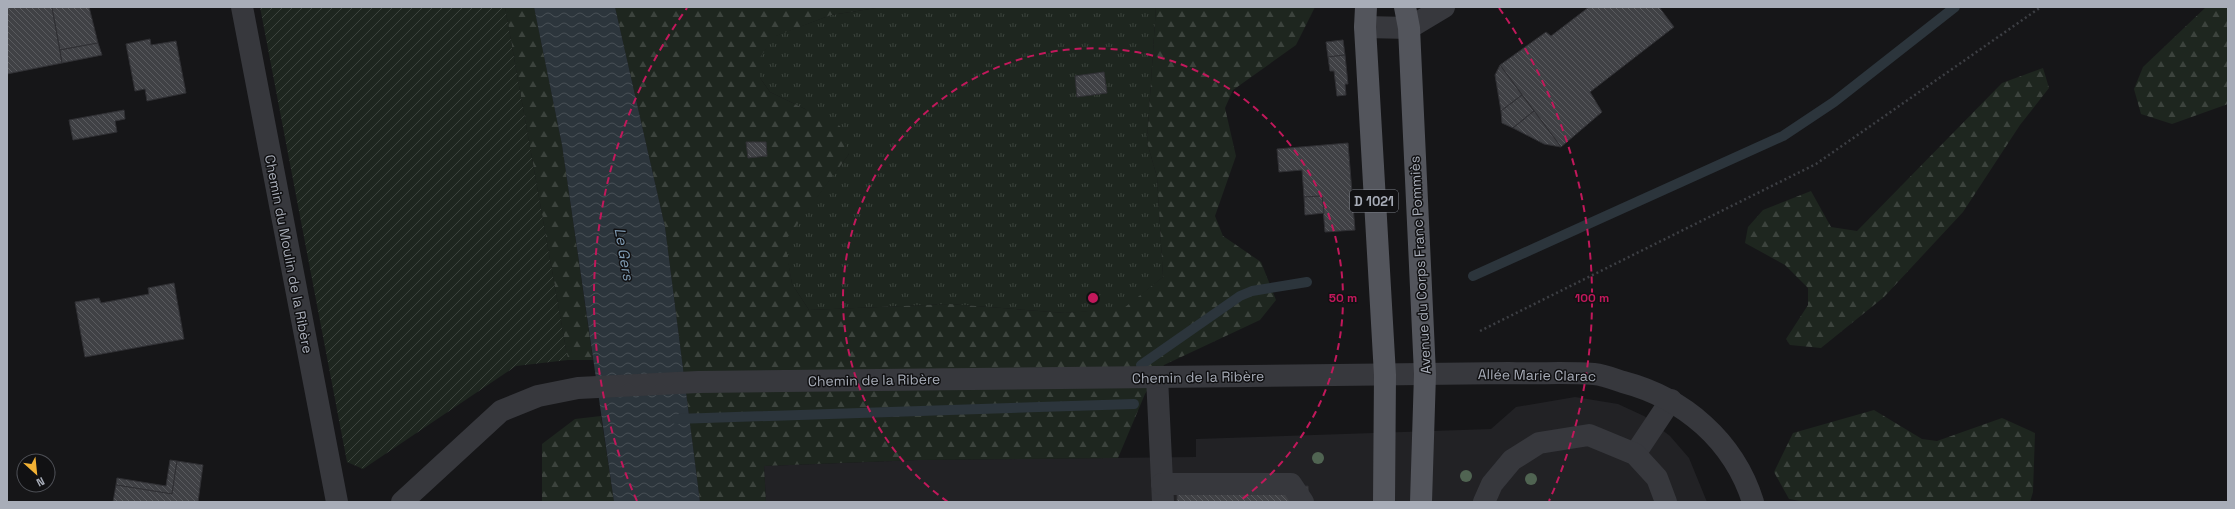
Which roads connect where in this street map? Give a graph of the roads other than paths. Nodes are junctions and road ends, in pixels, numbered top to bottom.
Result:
1 (242, 7) edge
2 (1444, 7) edge
3 (1365, 17) edge
4 (1407, 17) edge
5 (1425, 374) junction
6 (1385, 375) junction
7 (1157, 377) junction
8 (1671, 400) junction
9 (1635, 454) junction
10 (1162, 493) edge
11 (337, 502) edge
12 (402, 502) edge
13 (1303, 502) edge
14 (1384, 502) edge
15 (1422, 502) edge
16 (1484, 502) edge
17 (1666, 502) edge
18 (1753, 502) edge

1 - 11 street, Chemin du Moulin de la Ribère
2 - 4 street
3 - 4 street
3 - 6 main road, D 1021
4 - 5 main road, Avenue du Corps Franc Pommiès / D 1021
5 - 6 street, Allée Marie Clarac
5 - 8 street, Allée Marie Clarac
5 - 15 main road, Avenue du Corps Franc Pommiès / D 1021
6 - 7 street, Chemin de la Ribère
6 - 14 main road, D 1021
7 - 10 street
7 - 12 street, Chemin de la Ribère
8 - 9 street
8 - 18 street, Allée Marie Clarac
9 - 16 street
9 - 17 street
10 - 13 street

